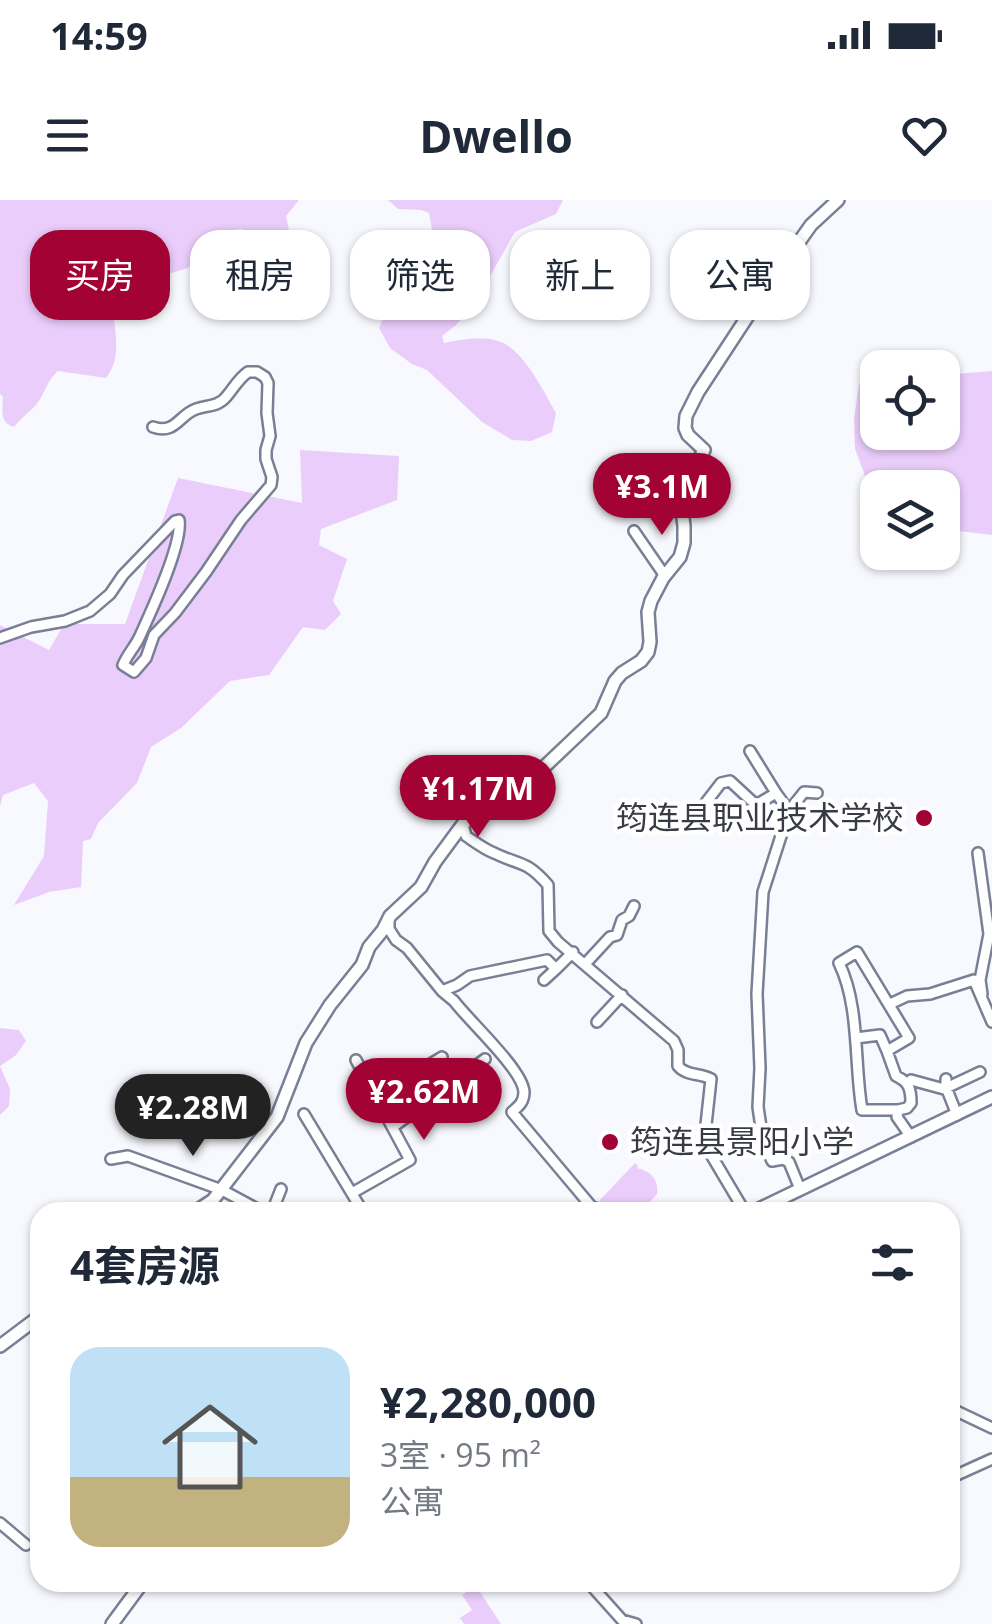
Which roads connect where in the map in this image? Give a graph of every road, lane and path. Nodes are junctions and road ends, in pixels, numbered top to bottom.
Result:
1 (838, 200) edge
2 (153, 427) dead end
3 (634, 530) dead end
4 (665, 576) junction
5 (0, 638) edge
6 (750, 751) dead end
7 (776, 793) junction
8 (817, 793) dead end
9 (704, 806) dead end
10 (790, 811) junction
11 (463, 824) junction
12 (978, 853) dead end
13 (634, 906) dead end
14 (390, 916) junction
15 (573, 952) junction
16 (586, 963) junction
17 (556, 968) junction
18 (544, 980) dead end
19 (442, 991) junction
20 (982, 994) junction
21 (622, 995) junction
22 (890, 1004) junction
23 (597, 1022) dead end
24 (992, 1022) edge
25 (856, 1038) junction
26 (887, 1051) junction
27 (442, 1056) dead end
28 (485, 1059) dead end
29 (356, 1060) dead end
30 (980, 1072) dead end
31 (911, 1080) dead end
32 (946, 1084) junction
33 (376, 1097) junction
34 (992, 1097) edge
35 (898, 1110) junction
36 (304, 1114) dead end
37 (956, 1115) junction
38 (393, 1127) junction
39 (911, 1136) junction
40 (110, 1158) dead end
41 (281, 1189) dead end
42 (800, 1189) junction
43 (352, 1193) junction
44 (218, 1201) edge
45 (276, 1202) edge
46 (357, 1202) edge
47 (588, 1202) edge
48 (742, 1202) edge
49 (771, 1202) edge
50 (30, 1324) edge
51 (0, 1346) edge
52 (960, 1413) edge
53 (992, 1428) edge
54 (992, 1459) edge
55 (960, 1473) edge
56 (0, 1523) edge
57 (26, 1545) dead end
58 (135, 1592) edge
59 (597, 1592) edge
60 (629, 1623) edge
61 (112, 1624) edge

1 - 4 street
2 - 5 street
3 - 4 street
4 - 11 street
6 - 7 street
7 - 9 street
7 - 10 street
8 - 10 street
10 - 42 street
11 - 14 street
11 - 15 street
12 - 20 street
13 - 16 street
14 - 19 street
14 - 44 street
15 - 16 street
15 - 17 street
16 - 21 street
17 - 18 street
17 - 19 street
19 - 47 street
20 - 22 street
20 - 24 street
21 - 23 street
21 - 48 street
22 - 25 street
22 - 26 street
25 - 26 street
25 - 35 street
26 - 35 street
27 - 33 street
28 - 38 street
29 - 33 street
30 - 32 street
31 - 32 street
32 - 37 street
33 - 38 street
34 - 37 street
35 - 39 street
36 - 43 street
37 - 39 street
38 - 43 street
39 - 42 street
40 - 44 street
41 - 45 street
42 - 49 street
43 - 46 street
50 - 51 street
52 - 53 street
54 - 55 street
56 - 57 street
58 - 61 street
59 - 60 street

